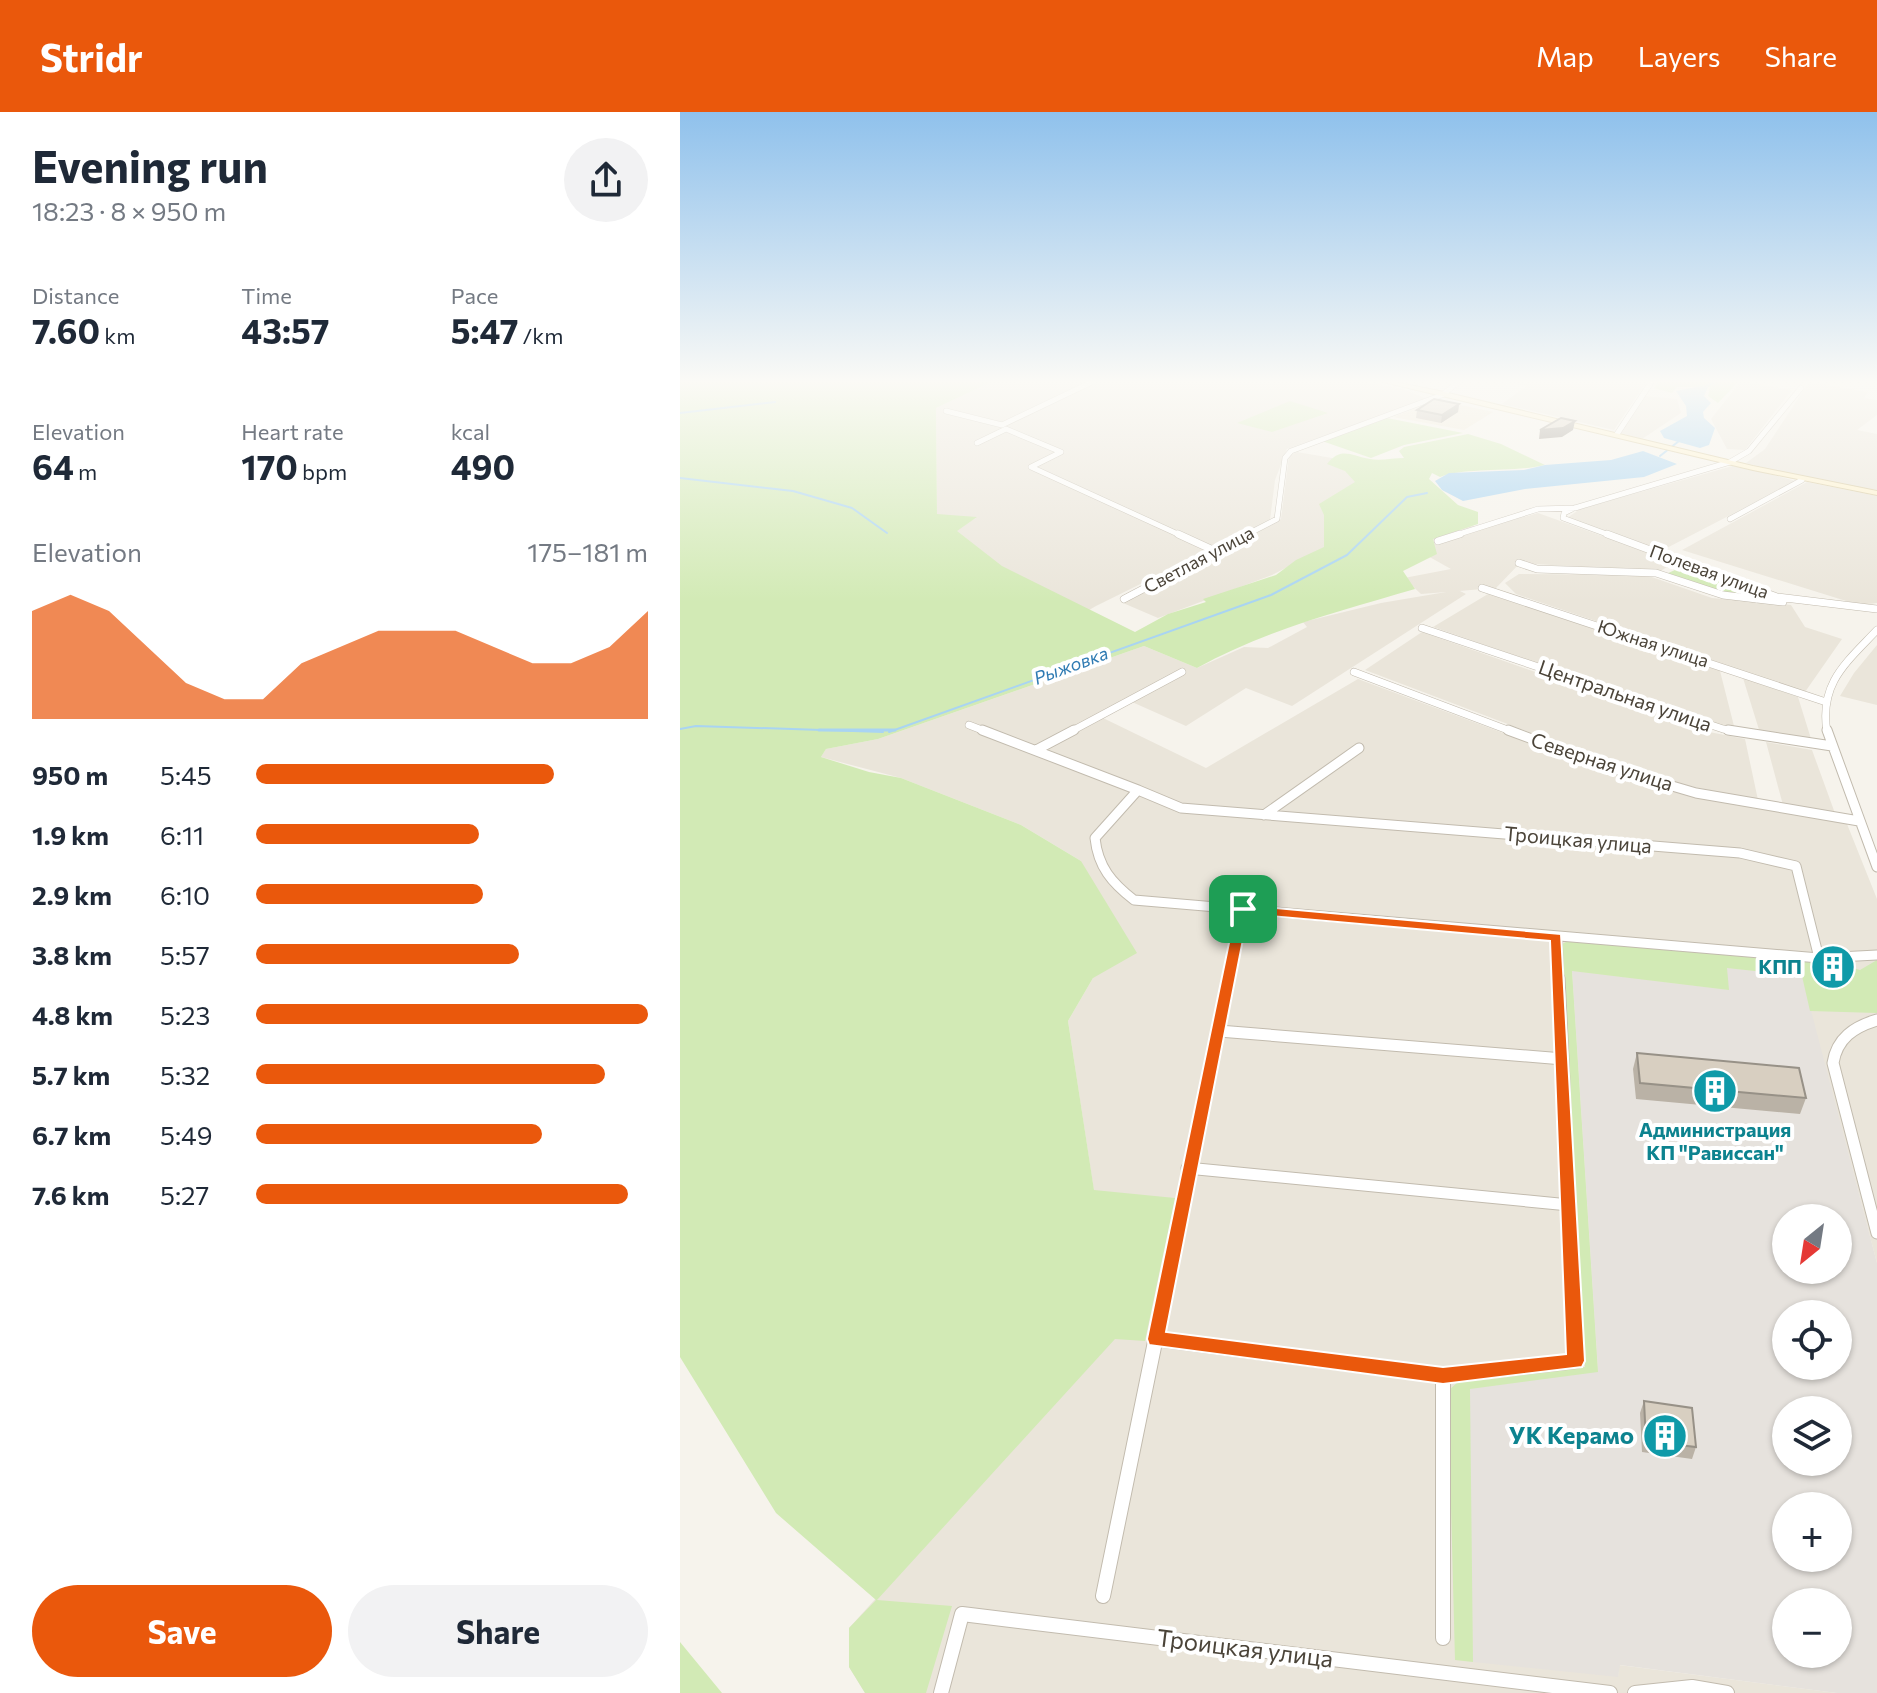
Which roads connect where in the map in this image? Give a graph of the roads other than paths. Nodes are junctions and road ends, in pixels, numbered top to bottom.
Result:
1 (1055, 455) edge
2 (1288, 455) edge
3 (1701, 455) edge
4 (1742, 455) edge
5 (1730, 462) junction
6 (1802, 480) junction
7 (1877, 493) edge
8 (1575, 508) junction
9 (1730, 519) dead end
10 (1438, 541) dead end
11 (1215, 551) junction
12 (1519, 563) dead end
13 (1482, 588) dead end
14 (1124, 599) dead end
15 (1793, 601) junction
16 (1877, 609) edge
17 (1422, 628) dead end
18 (1877, 630) edge
19 (1182, 672) dead end
20 (1354, 672) dead end
21 (1823, 701) junction
22 (969, 725) dead end
23 (1832, 746) junction
24 (1359, 748) dead end
25 (1038, 749) junction
26 (1138, 790) junction
27 (1264, 815) junction
28 (1859, 821) junction
29 (1877, 867) edge
30 (1243, 909) junction
31 (1557, 937) junction
32 (1877, 955) edge
33 (1819, 958) junction
34 (1875, 1020) edge
35 (1219, 1031) junction
36 (1563, 1059) junction
37 (1187, 1168) junction
38 (1569, 1205) junction
39 (1877, 1233) edge
40 (1156, 1339) junction
41 (1443, 1376) junction
42 (1103, 1596) dead end
43 (1443, 1638) dead end
44 (941, 1693) edge
45 (1610, 1693) edge
46 (1635, 1693) edge
47 (1727, 1693) edge

1 - 11 street
2 - 11 street, Светлая улица
3 - 5 street
4 - 5 street
5 - 6 street
5 - 8 street
6 - 7 street
6 - 9 street
8 - 10 street
8 - 15 street, Полевая улица
11 - 14 street, Светлая улица
12 - 15 street
13 - 21 street, Южная улица
15 - 16 street, Полевая улица
17 - 23 street, Центральная улица
18 - 21 street
19 - 25 street
20 - 28 street, Северная улица
21 - 23 street
22 - 25 street, Троицкая улица
23 - 28 street
24 - 27 street
25 - 26 street, Троицкая улица
26 - 27 street, Троицкая улица
26 - 30 street
27 - 33 street, Троицкая улица
28 - 29 street
30 - 31 street
30 - 35 street
31 - 33 street
31 - 36 street
32 - 33 street
34 - 39 street
35 - 36 street
35 - 37 street
36 - 38 street
37 - 38 street
37 - 40 street
38 - 41 street
40 - 41 street
40 - 42 street
41 - 43 street
44 - 45 street, Троицкая улица
46 - 47 street

